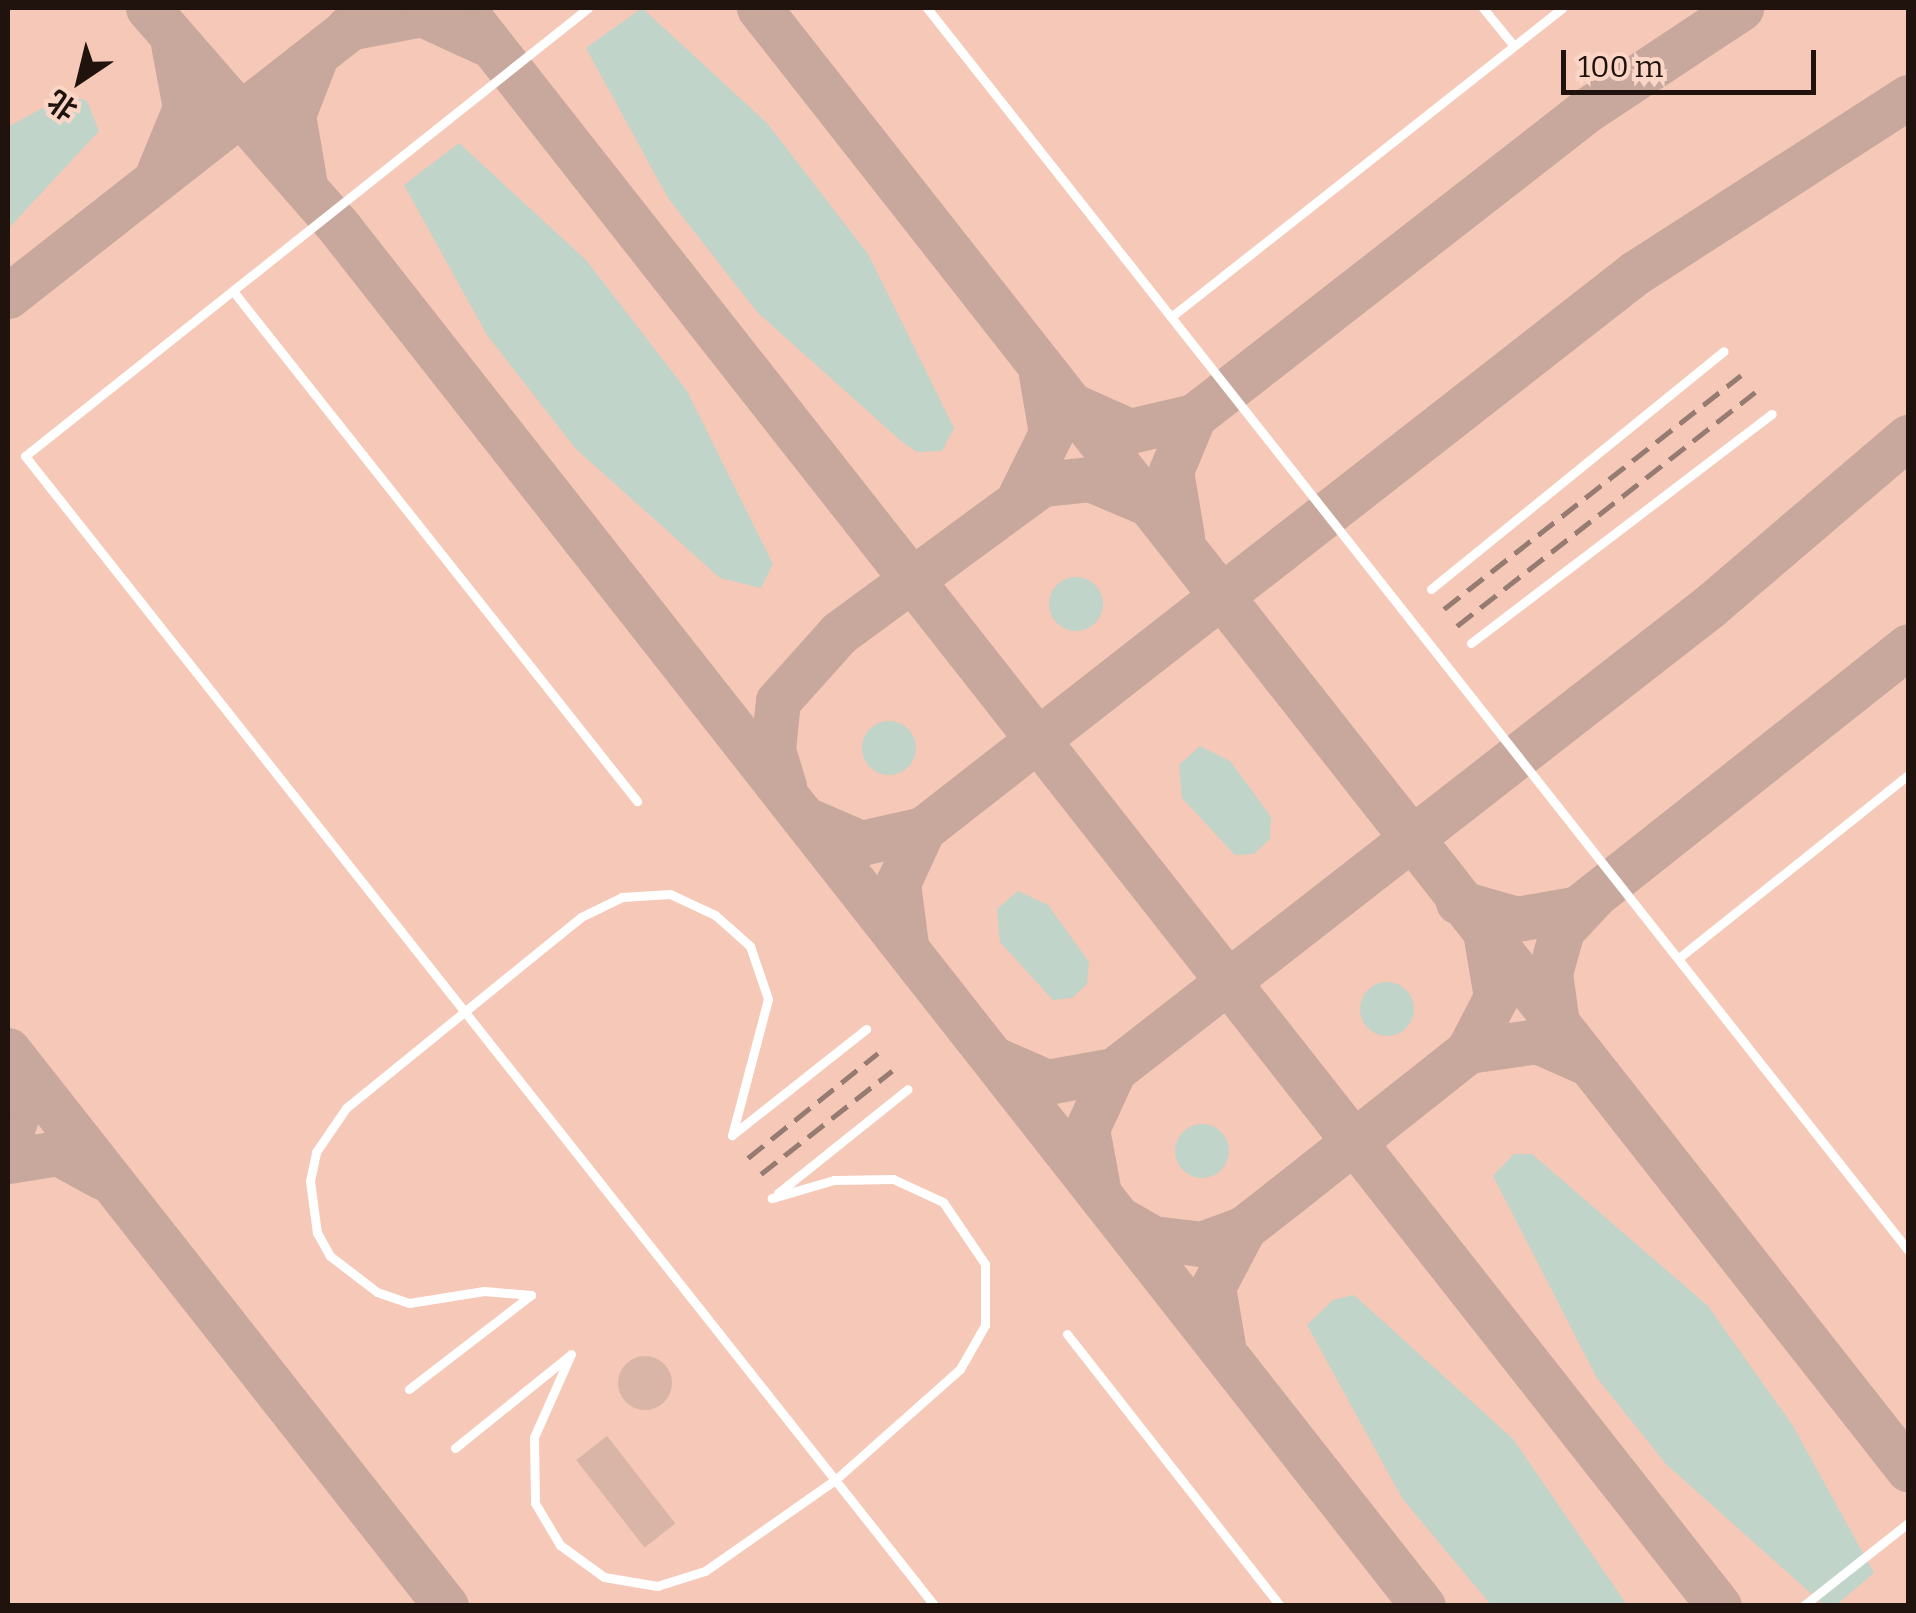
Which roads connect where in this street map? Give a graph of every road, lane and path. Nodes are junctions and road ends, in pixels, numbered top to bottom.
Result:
1 (588, 8) edge
2 (927, 8) edge
3 (1484, 8) edge
4 (1562, 8) edge
5 (1510, 41) junction
6 (232, 291) junction
7 (1171, 317) junction
8 (1724, 351) dead end
9 (1772, 414) dead end
10 (1431, 589) dead end
11 (1471, 643) dead end
12 (1908, 775) edge
13 (636, 801) dead end
14 (1680, 957) junction
15 (462, 1010) junction
16 (866, 1029) dead end
17 (908, 1089) dead end
18 (1908, 1250) edge
19 (1067, 1334) dead end
20 (409, 1389) dead end
21 (454, 1448) dead end
22 (835, 1480) junction
23 (1908, 1523) edge
24 (935, 1606) edge
25 (1280, 1606) edge
26 (1803, 1606) edge

1 - 6 lane
2 - 7 lane
3 - 5 lane
4 - 5 lane
5 - 7 lane
6 - 13 lane
6 - 15 lane
7 - 14 lane
8 - 10 lane
9 - 11 lane
12 - 14 lane
14 - 18 lane
15 - 16 lane
15 - 20 lane
15 - 22 lane
17 - 22 lane
19 - 25 lane
21 - 22 lane
22 - 24 lane
23 - 26 lane

